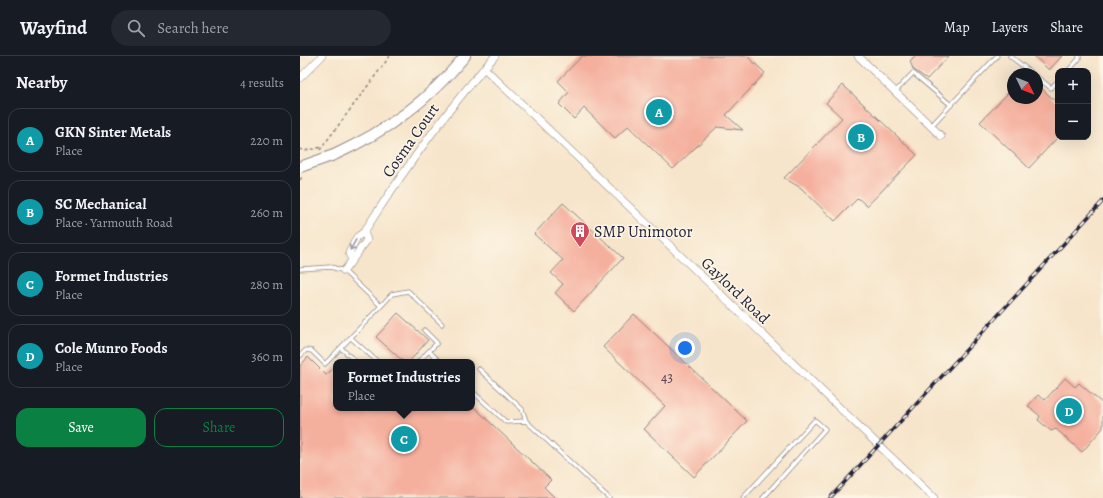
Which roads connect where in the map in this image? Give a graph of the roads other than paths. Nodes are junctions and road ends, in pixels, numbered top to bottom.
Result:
1 (322, 56) edge
2 (465, 56) edge
3 (495, 56) edge
4 (858, 56) edge
5 (997, 56) edge
6 (1010, 56) edge
7 (1080, 57) edge
8 (484, 68) junction
9 (1025, 68) edge
10 (1071, 68) edge
11 (300, 78) edge
12 (1043, 81) edge
13 (1055, 84) edge
14 (895, 92) junction
15 (951, 105) junction
16 (931, 126) junction
17 (941, 136) dead end
18 (302, 170) edge
19 (300, 269) edge
20 (344, 271) junction
21 (381, 306) junction
22 (442, 324) dead end
23 (424, 330) dead end
24 (351, 338) junction
25 (341, 348) junction
26 (429, 351) junction
27 (300, 356) edge
28 (353, 359) edge
29 (375, 359) edge
30 (421, 359) edge
31 (437, 359) edge
32 (479, 369) dead end
33 (475, 394) edge
34 (526, 421) junction
35 (609, 498) edge
36 (743, 498) edge
37 (763, 498) edge
38 (934, 498) edge

1 - 11 street
2 - 18 main road, bridge
3 - 8 street, Cosma Court
4 - 14 street
5 - 15 lane
6 - 9 lane
7 - 10 lane
8 - 20 street, Cosma Court
8 - 38 street, Gaylord Road
12 - 13 lane
14 - 15 lane
14 - 16 street
15 - 16 lane
16 - 17 street
19 - 20 lane
20 - 21 lane
21 - 22 lane
21 - 24 lane
23 - 26 lane
24 - 25 lane
24 - 29 lane
25 - 27 lane
25 - 28 lane
26 - 30 lane
26 - 31 lane
32 - 34 lane
33 - 34 lane
34 - 35 lane
36 - 37 lane

